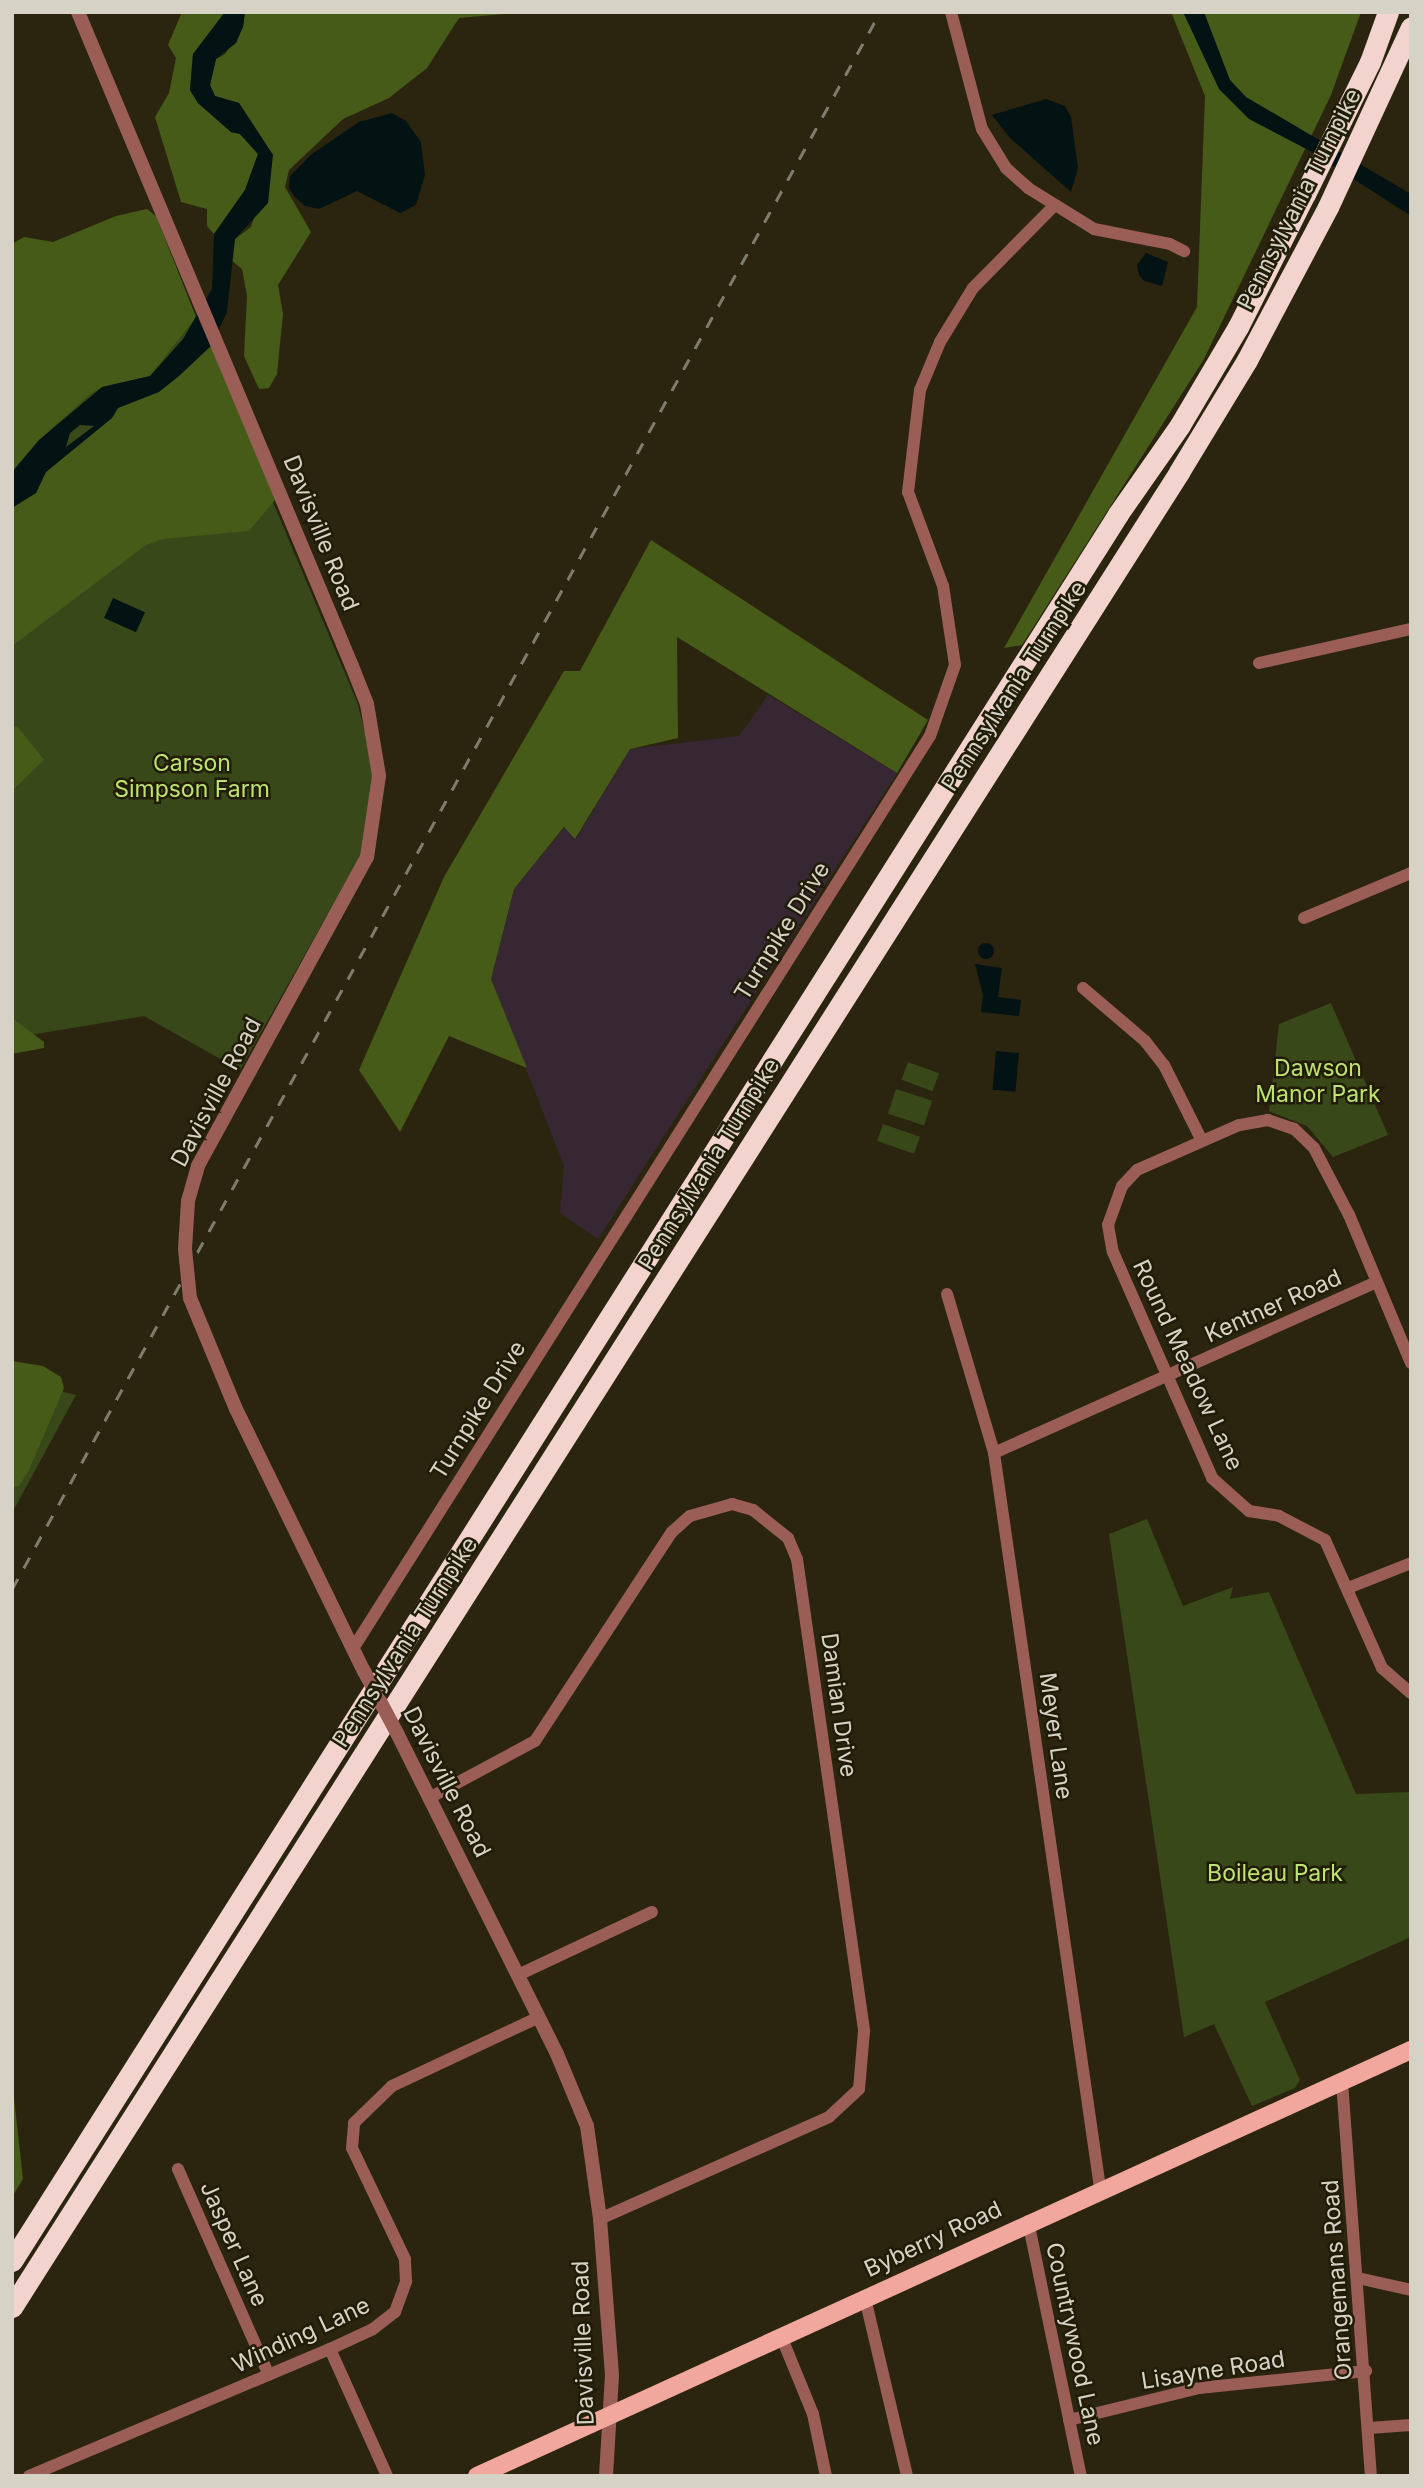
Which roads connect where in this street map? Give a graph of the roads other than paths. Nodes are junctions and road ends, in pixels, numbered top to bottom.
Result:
1 (78, 12) edge
2 (951, 12) edge
3 (1388, 12) edge
4 (1411, 27) edge
5 (1054, 206) junction
6 (1184, 251) dead end
7 (1411, 629) edge
8 (1259, 663) dead end
9 (1411, 873) edge
10 (1304, 918) dead end
11 (1083, 988) dead end
12 (1202, 1140) junction
13 (1377, 1282) junction
14 (947, 1294) dead end
15 (1411, 1363) edge
16 (1170, 1375) junction
17 (994, 1453) junction
18 (1411, 1563) edge
19 (1348, 1588) junction
20 (354, 1647) junction
21 (1411, 1693) edge
22 (431, 1797) junction
23 (652, 1912) dead end
24 (518, 1975) junction
25 (539, 2017) junction
26 (1411, 2050) edge
27 (1342, 2082) junction
28 (178, 2169) dead end
29 (1100, 2188) junction
30 (600, 2219) junction
31 (1028, 2221) junction
32 (12, 2261) edge
33 (1358, 2277) junction
34 (1411, 2290) edge
35 (864, 2298) junction
36 (12, 2307) edge
37 (781, 2336) junction
38 (330, 2349) junction
39 (1366, 2371) junction
40 (269, 2375) junction
41 (612, 2415) junction
42 (1069, 2420) junction
43 (1411, 2425) edge
44 (1369, 2428) junction
45 (29, 2476) edge
46 (387, 2476) edge
47 (477, 2476) edge
48 (606, 2476) edge
49 (826, 2476) edge
50 (907, 2476) edge
51 (1081, 2476) edge
52 (1371, 2476) edge

1 - 20 street, Davisville Road, bridge
2 - 5 street
3 - 32 highway, Pennsylvania Turnpike
4 - 36 highway, Pennsylvania Turnpike
5 - 6 street
5 - 20 street, Turnpike Drive
7 - 8 street
9 - 10 street
11 - 12 street
12 - 13 street, Round Meadow Lane
12 - 16 street, Round Meadow Lane
13 - 15 street, Round Meadow Lane
13 - 16 street, Kentner Road
14 - 17 street, Meyer Lane
16 - 17 street, Kentner Road
16 - 19 street, Round Meadow Lane
17 - 29 street, Meyer Lane
18 - 19 street
19 - 21 street, Round Meadow Lane
20 - 22 street, Davisville Road, bridge
22 - 24 street, Davisville Road
22 - 30 street, Damian Drive
23 - 24 street
24 - 25 street, Davisville Road
25 - 30 street, Davisville Road
25 - 38 street, Winding Lane
26 - 27 main road, Byberry Road
27 - 29 main road, Byberry Road
27 - 33 street, Orangemans Road
28 - 40 street, Jasper Lane
29 - 31 main road, Byberry Road
30 - 41 street, Davisville Road
31 - 35 main road, Byberry Road
31 - 42 street, Countrywood Lane
33 - 34 street
33 - 39 street, Orangemans Road
35 - 37 main road, Byberry Road
35 - 50 street
37 - 41 main road, Byberry Road
37 - 49 street
38 - 40 street, Winding Lane
38 - 46 street
39 - 42 street, Lisayne Road
39 - 44 street, Orangemans Road
40 - 45 street, Winding Lane
41 - 47 main road, Byberry Road
41 - 48 street, Davisville Road
42 - 51 street, Countrywood Lane
43 - 44 street
44 - 52 street, Orangemans Road

